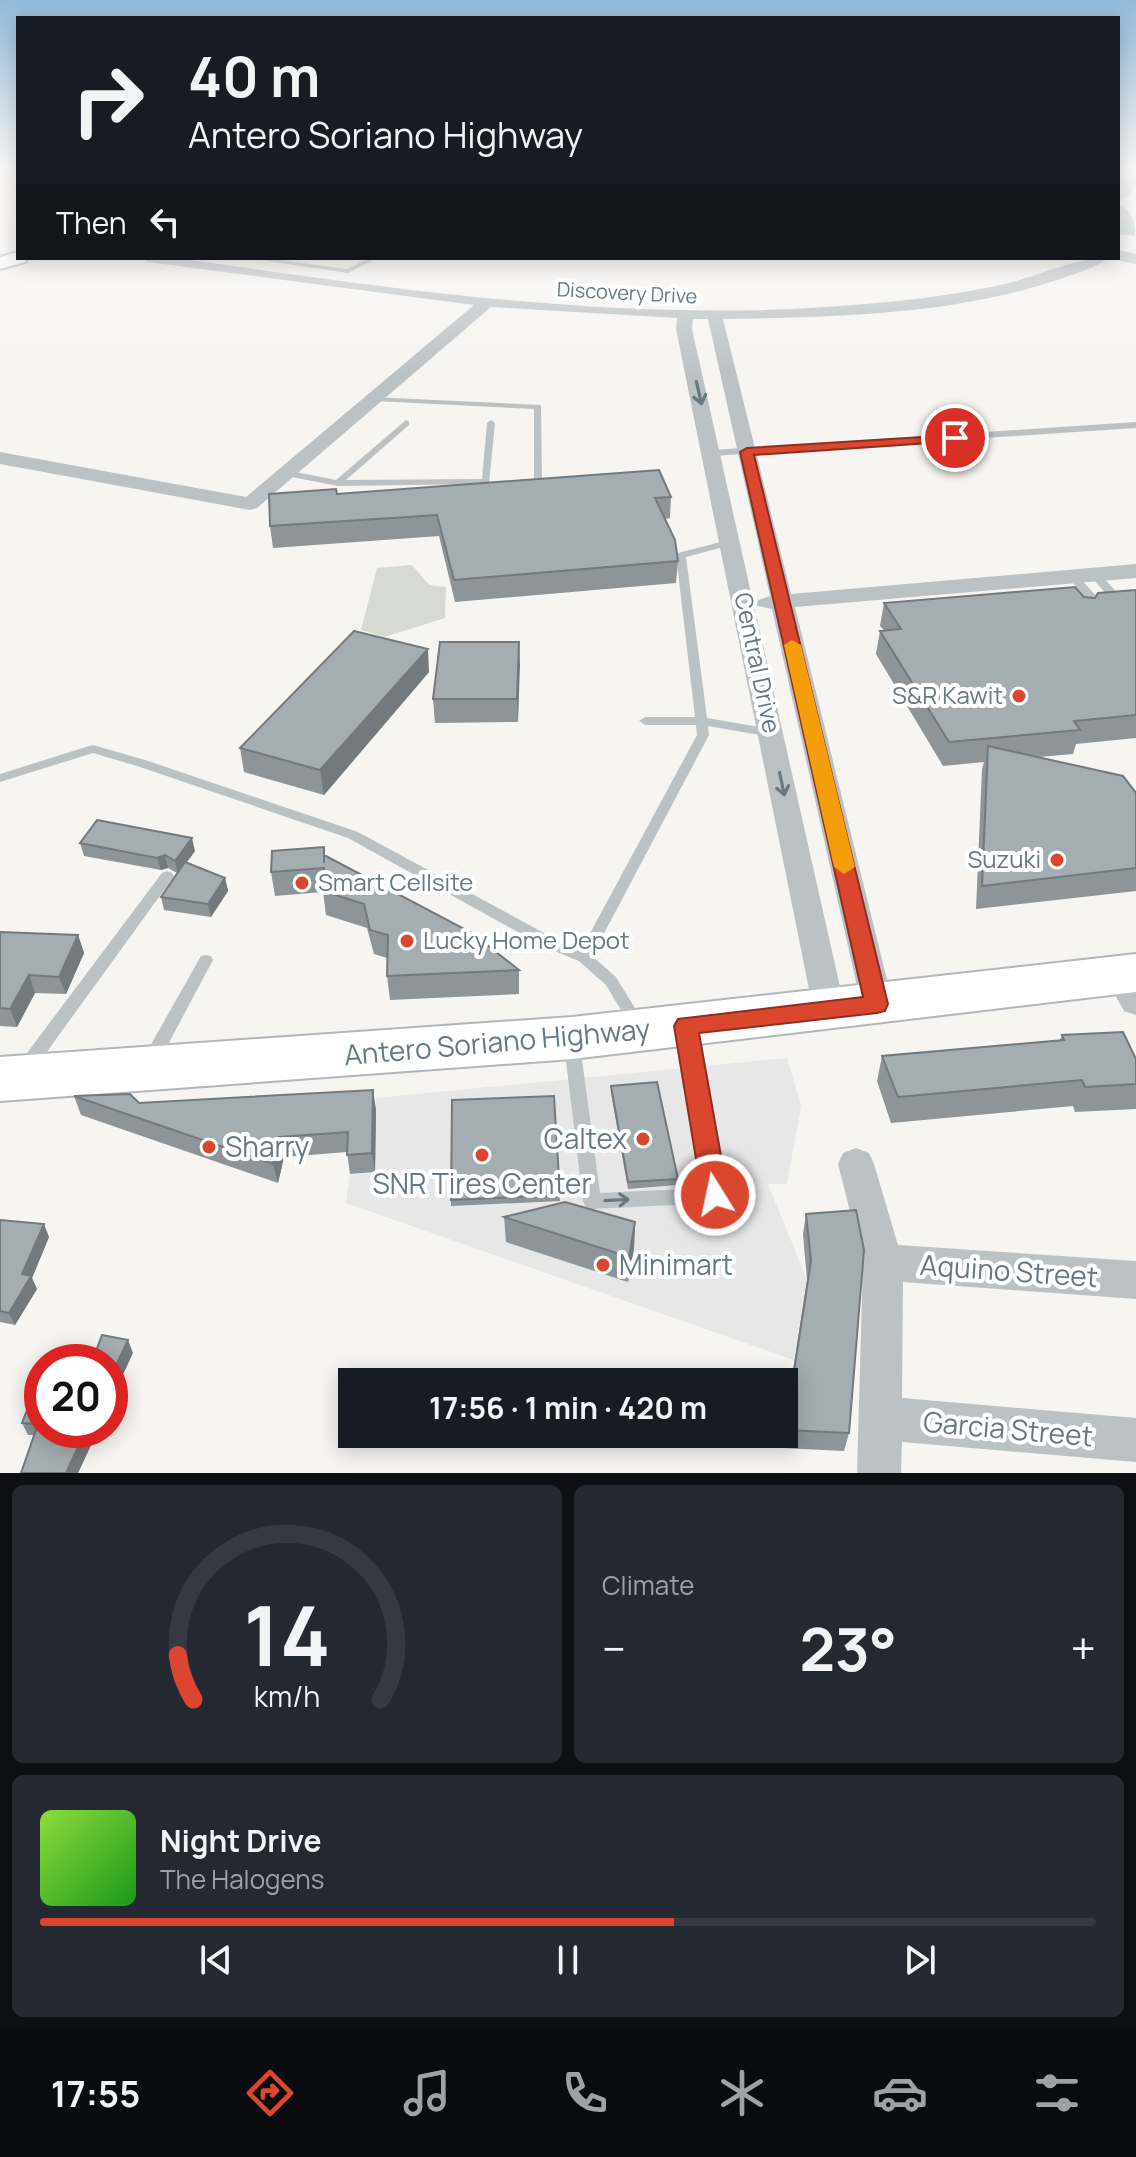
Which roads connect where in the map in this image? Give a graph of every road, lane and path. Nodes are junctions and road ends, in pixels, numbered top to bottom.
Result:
1 (1122, 250) edge
2 (1136, 259) edge
3 (163, 260) edge
4 (265, 260) edge
5 (370, 260) edge
6 (1095, 260) edge
7 (487, 302) junction
8 (685, 317) junction
9 (715, 317) junction
10 (374, 399) junction
11 (406, 423) dead end
12 (491, 423) dead end
13 (1136, 425) edge
14 (747, 452) junction
15 (713, 453) junction
16 (0, 458) edge
17 (286, 473) junction
18 (538, 479) edge
19 (338, 483) junction
20 (732, 542) junction
21 (1136, 571) edge
22 (1084, 576) junction
23 (1105, 600) junction
24 (782, 602) junction
25 (745, 605) junction
26 (1118, 613) edge
27 (645, 721) dead end
28 (702, 721) junction
29 (772, 733) junction
30 (0, 778) edge
31 (167, 876) dead end
32 (584, 957) junction
33 (206, 960) dead end
34 (1131, 983) edge
35 (853, 1007) junction
36 (663, 1028) junction
37 (572, 1038) junction
38 (146, 1070) junction
39 (9, 1079) edge
40 (856, 1164) dead end
41 (883, 1262) junction
42 (1136, 1280) edge
43 (879, 1418) junction
44 (1136, 1440) edge
45 (879, 1473) edge

1 - 2 street
3 - 7 street, Discovery Drive
4 - 5 lane
6 - 9 street, Discovery Drive
7 - 8 street, Discovery Drive
7 - 10 street
8 - 9 street, Discovery Drive
8 -> 15 street, Central Drive
9 - 14 street, Central Drive
10 - 17 street
10 - 18 lane
11 - 19 lane
12 - 19 lane
13 - 14 lane
14 - 15 lane
14 - 24 street, Central Drive
15 - 20 street, Central Drive
16 - 17 street
17 - 19 lane
20 - 25 street, Central Drive
20 - 28 lane
21 - 22 street
22 - 23 lane
22 - 23 lane
22 - 24 street
23 - 26 lane
24 - 25 street
24 - 35 street, Central Drive
25 - 29 street, Central Drive
27 - 28 lane
28 - 29 lane
28 - 32 lane
29 -> 35 street, Central Drive
30 - 32 lane
31 - 39 lane
32 - 36 lane
33 - 38 lane
34 - 35 main road, Antero Soriano Highway
35 - 36 main road, Antero Soriano Highway
36 - 37 main road, Antero Soriano Highway
37 -> 36 lane
37 - 38 main road, Antero Soriano Highway
38 - 39 main road, Antero Soriano Highway
40 - 41 street
41 - 42 street, Aquino Street
41 - 43 street
43 - 44 street, Garcia Street
43 - 45 street

